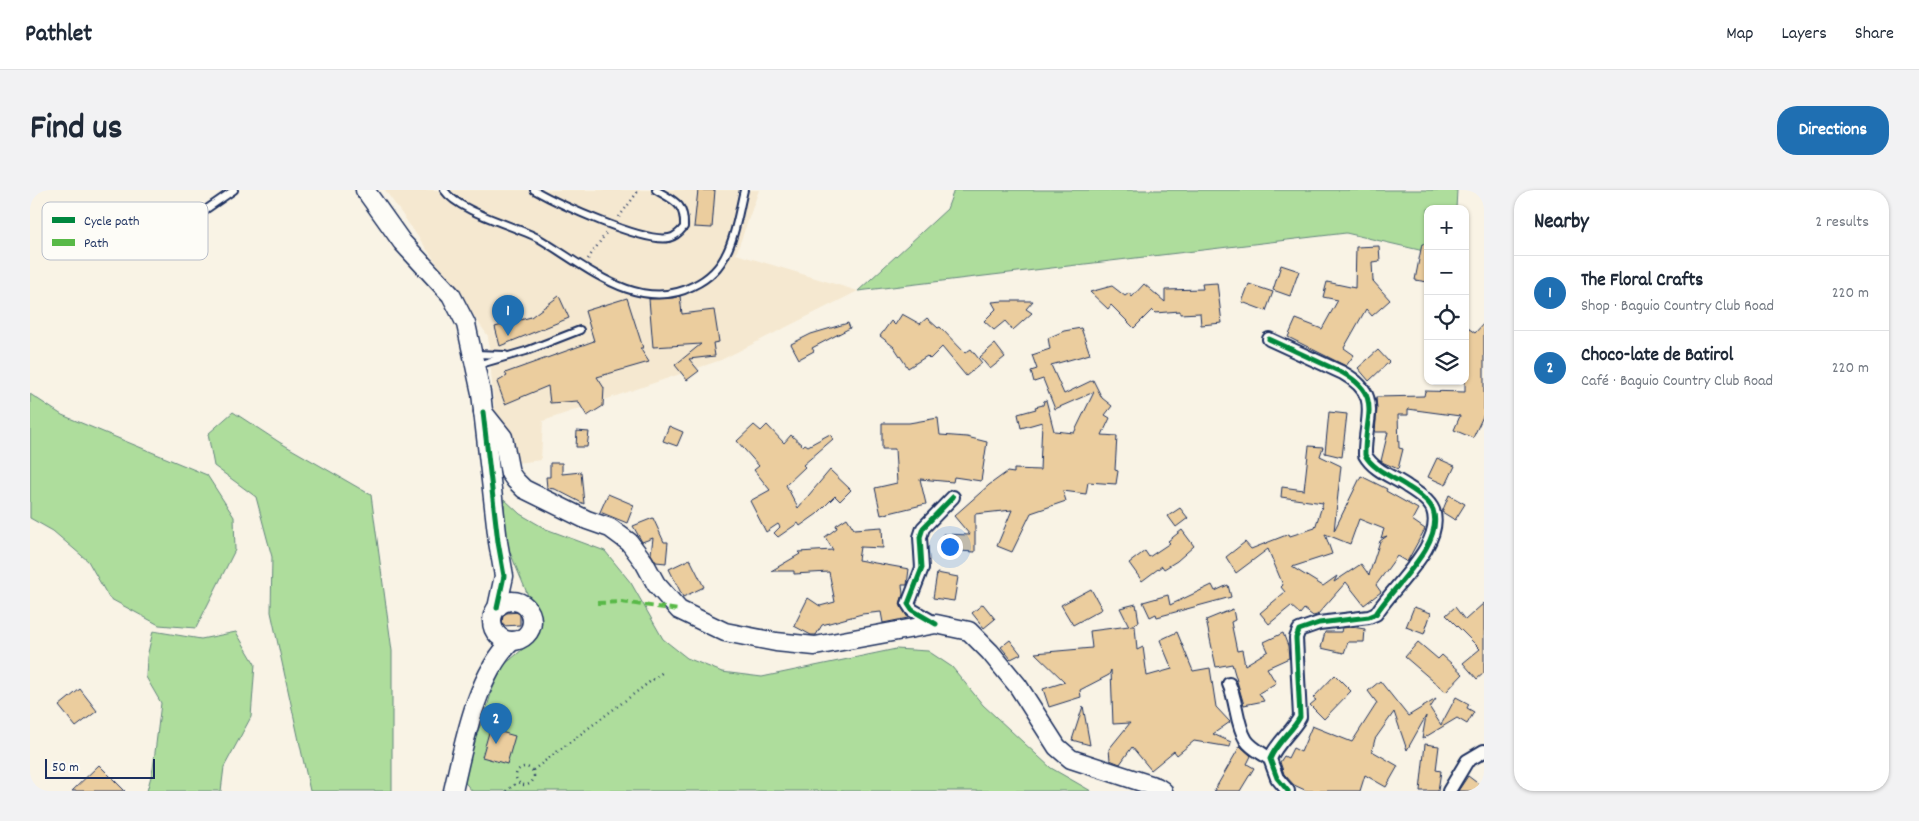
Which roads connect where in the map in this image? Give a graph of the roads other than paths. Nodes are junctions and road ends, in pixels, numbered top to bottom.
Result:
1 (234, 190) edge
2 (365, 190) edge
3 (444, 190) edge
4 (534, 190) edge
5 (656, 190) edge
6 (744, 190) edge
7 (208, 208) edge
8 (580, 330) dead end
9 (1269, 339) dead end
10 (511, 355) junction
11 (475, 360) junction
12 (483, 412) junction
13 (953, 497) dead end
14 (504, 576) junction
15 (523, 605) junction
16 (497, 608) junction
17 (936, 624) junction
18 (505, 643) junction
19 (1229, 684) dead end
20 (1484, 751) edge
21 (1270, 759) junction
22 (453, 791) edge
23 (1163, 791) edge
24 (1288, 791) edge
25 (1449, 791) edge

1 - 7 lane
2 - 11 main road
3 - 6 lane
4 - 5 lane
8 - 10 lane
9 - 21 street
10 - 11 lane
10 - 11 lane
11 - 12 main road
12 - 14 main road
12 - 17 main road
13 - 17 street
14 - 15 main road
14 - 16 main road
15 - 16 main road
15 - 18 main road
16 - 18 main road
17 - 23 main road
18 - 22 main road
19 - 21 street
20 - 25 street
21 - 24 street

